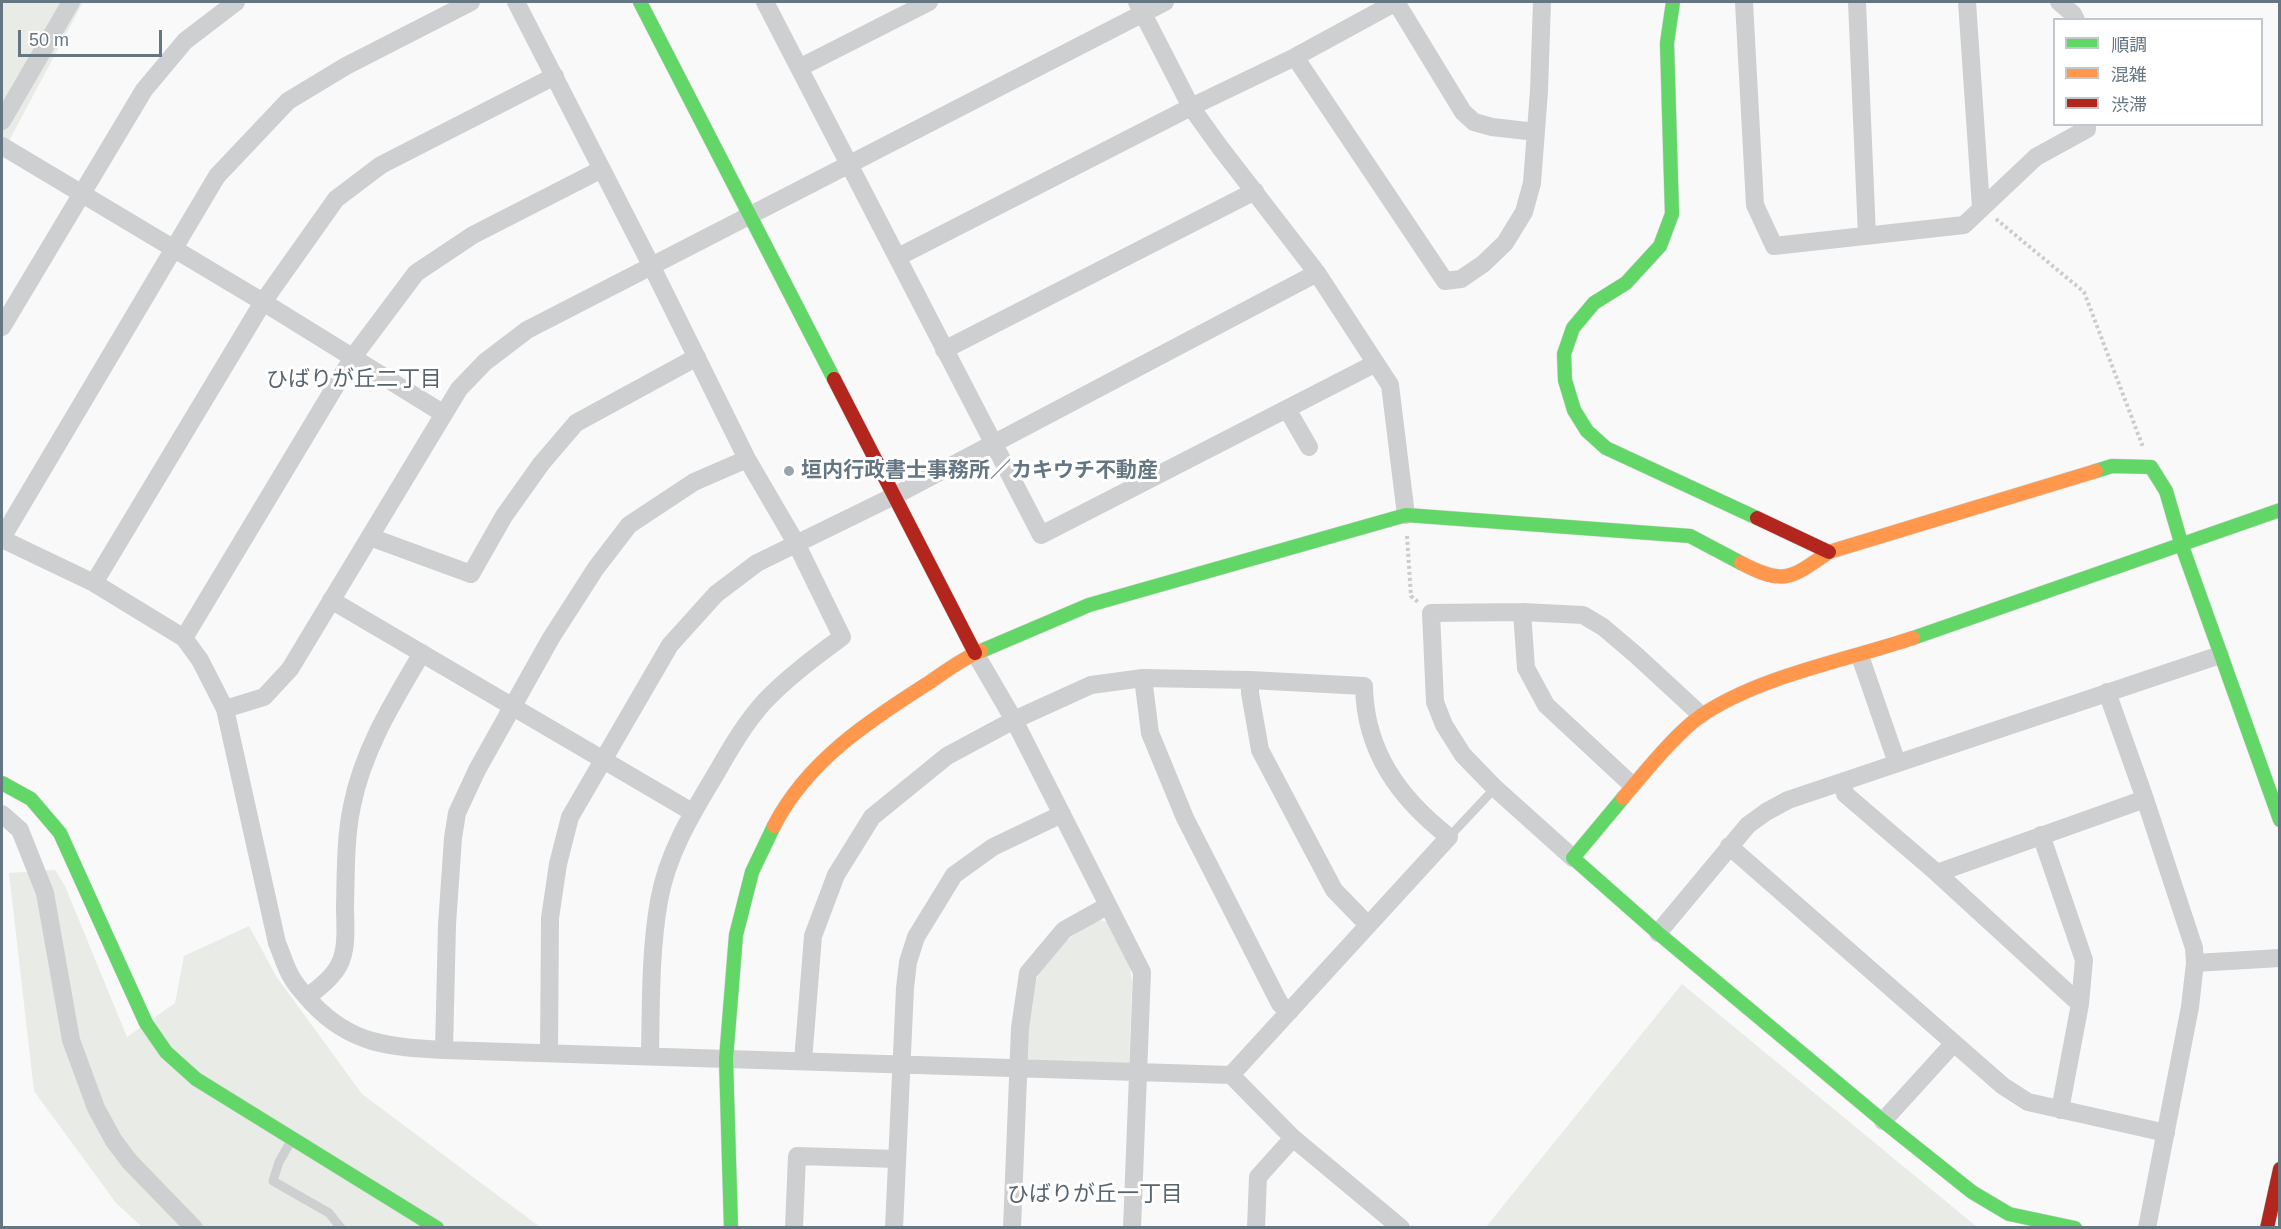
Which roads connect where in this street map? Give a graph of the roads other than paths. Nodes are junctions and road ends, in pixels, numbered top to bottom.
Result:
1 (71, 2) edge
2 (236, 2) edge
3 (471, 2) edge
4 (516, 2) edge
5 (640, 2) edge
6 (765, 2) edge
7 (929, 2) edge
8 (1165, 2) edge
9 (1396, 2) edge
10 (1542, 2) edge
11 (1673, 2) edge
12 (1744, 2) edge
13 (1857, 2) edge
14 (1967, 2) edge
15 (2059, 2) edge
16 (1140, 7) edge
17 (2075, 18) edge
18 (1295, 57) junction
19 (799, 68) junction
20 (555, 76) junction
21 (1191, 107) junction
22 (2, 121) edge
23 (2087, 126) edge
24 (1536, 132) junction
25 (2, 146) edge
26 (849, 165) junction
27 (602, 169) junction
28 (1255, 191) junction
29 (81, 195) junction
30 (1981, 207) junction
31 (751, 216) junction
32 (1867, 236) junction
33 (174, 250) junction
34 (898, 257) junction
35 (652, 267) junction
36 (1317, 273) junction
37 (263, 302) junction
38 (2, 327) edge
39 (944, 350) junction
40 (352, 357) junction
41 (697, 357) junction
42 (1376, 363) junction
43 (1287, 409) junction
44 (444, 414) junction
45 (993, 444) junction
46 (1309, 447) dead end
47 (747, 459) junction
48 (894, 496) junction
49 (2280, 510) edge
50 (1406, 515) junction
51 (370, 537) junction
52 (2, 538) edge
53 (796, 543) junction
54 (2182, 546) junction
55 (1829, 552) junction
56 (94, 583) junction
57 (331, 600) junction
58 (1522, 612) junction
59 (184, 638) junction
60 (422, 653) junction
61 (975, 653) junction
62 (2220, 655) junction
63 (1860, 656) junction
64 (1143, 678) junction
65 (1250, 680) junction
66 (2107, 692) junction
67 (512, 706) junction
68 (225, 710) junction
69 (1701, 715) junction
70 (1014, 720) junction
71 (602, 759) junction
72 (1897, 763) junction
73 (1842, 782) junction
74 (2, 783) edge
75 (1632, 786) junction
76 (1495, 789) junction
77 (2145, 799) junction
78 (692, 812) junction
79 (2, 814) edge
80 (1062, 814) junction
81 (2280, 820) edge
82 (2042, 835) junction
83 (1449, 837) junction
84 (1729, 846) junction
85 (1573, 858) junction
86 (1937, 873) junction
87 (1107, 906) junction
88 (1368, 925) junction
89 (1658, 933) junction
90 (2280, 958) edge
91 (2196, 963) junction
92 (307, 997) junction
93 (2080, 1004) junction
94 (1290, 1011) junction
95 (1954, 1043) junction
96 (444, 1050) junction
97 (549, 1053) junction
98 (650, 1056) junction
99 (726, 1059) junction
100 (803, 1061) junction
101 (901, 1065) junction
102 (1018, 1068) junction
103 (1138, 1071) junction
104 (1231, 1075) junction
105 (2060, 1110) junction
106 (1883, 1121) junction
107 (2166, 1133) junction
108 (1293, 1138) junction
109 (292, 1139) junction
110 (897, 1160) junction
111 (2280, 1169) edge
112 (194, 1227) edge
113 (341, 1227) edge
114 (437, 1227) edge
115 (731, 1227) edge
116 (794, 1227) edge
117 (894, 1227) edge
118 (1012, 1227) edge
119 (1132, 1227) edge
120 (1256, 1227) edge
121 (1401, 1227) edge
122 (2075, 1227) edge
123 (2147, 1227) edge
124 (2267, 1227) edge

1 - 22 street
2 - 29 street
3 - 33 street
4 - 20 street
5 - 31 street
6 - 19 street
7 - 19 street
8 - 16 street
9 - 18 street
9 - 24 street
10 - 24 street
11 - 55 street
12 - 32 street
13 - 32 street
14 - 30 street
15 - 17 street
16 - 21 street
16 - 26 street
18 - 21 street
18 - 24 street
19 - 26 street
20 - 27 street
20 - 37 street
21 - 28 street
21 - 34 street
23 - 30 street
25 - 29 street
26 - 31 street
26 - 34 street
27 - 35 street
27 - 40 street
28 - 36 street
28 - 39 street
29 - 33 street
29 - 38 street
30 - 32 street
31 - 35 street
31 - 48 street
33 - 37 street
33 - 52 street
34 - 39 street
35 - 41 street
35 - 44 street
36 - 42 street
36 - 45 street
37 - 40 street
37 - 56 street
39 - 45 street
40 - 44 street
40 - 59 street
41 - 47 street
41 - 51 street
42 - 43 street
42 - 50 street
43 - 45 street
43 - 46 street
44 - 51 street
45 - 48 street
47 - 53 street
47 - 67 street
48 - 53 street
48 - 61 street
49 - 54 street
50 - 55 street
50 - 61 street
51 - 57 street
52 - 56 street
53 - 71 street
53 - 78 street
54 - 55 street
54 - 62 street
54 - 63 street
56 - 59 street
57 - 60 street
57 - 68 street
58 - 69 street
58 - 75 street
58 - 76 street
59 - 68 street
60 - 67 street
60 - 92 street
61 - 70 street
61 - 99 street
62 - 66 street
62 - 81 street
63 - 69 street
63 - 72 street
64 - 65 street
64 - 70 street
64 - 94 street
65 - 83 street
65 - 88 street
66 - 72 street
66 - 77 street
67 - 71 street
67 - 96 street
68 - 92 street
69 - 75 street
70 - 80 street
70 - 100 street
71 - 78 street
71 - 97 street
72 - 73 street
73 - 84 street
73 - 86 street
74 - 109 street
75 - 85 street
76 - 83 lane
76 - 85 street
77 - 82 street
77 - 91 street
78 - 98 street
79 - 112 street
80 - 87 street
80 - 101 street
82 - 86 street
82 - 93 street
83 - 88 street
84 - 89 street
84 - 95 street
85 - 89 street
86 - 93 street
87 - 102 street
87 - 103 street
88 - 94 street
89 - 106 street
90 - 91 street
91 - 107 street
92 - 96 street
93 - 105 street
94 - 104 street
95 - 105 street
95 - 106 street
96 - 97 street
97 - 98 street
98 - 99 street
99 - 100 street
99 - 115 street
100 - 101 street
101 - 102 street
101 - 110 street
102 - 103 street
102 - 118 street
103 - 104 street
103 - 119 street
104 - 108 street
105 - 107 street
106 - 122 street
107 - 123 street
108 - 120 street
108 - 121 street
109 - 113 lane
109 - 114 street
110 - 116 street
110 - 117 street
111 - 124 street

